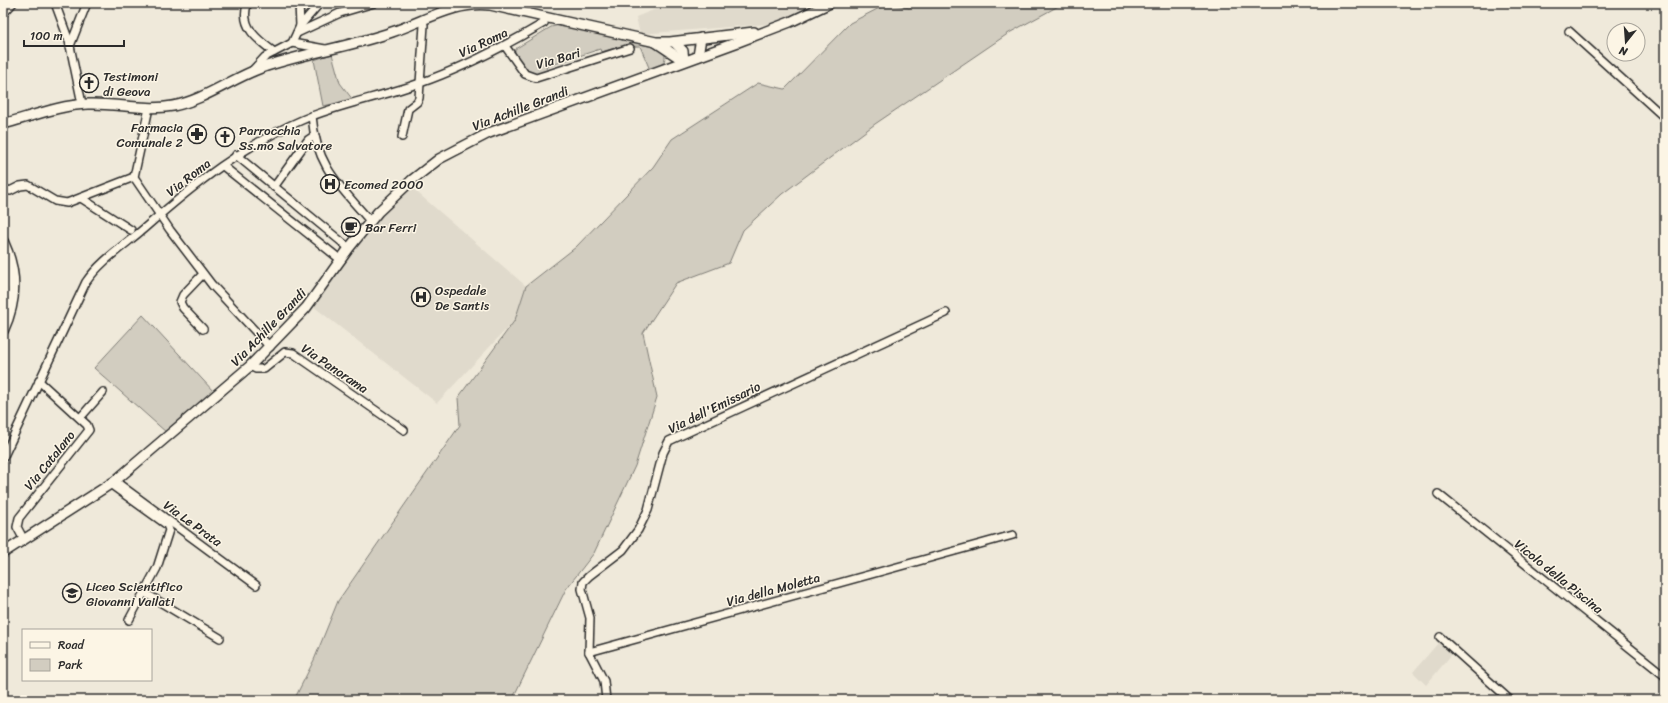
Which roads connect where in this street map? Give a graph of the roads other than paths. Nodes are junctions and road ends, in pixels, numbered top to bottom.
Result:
1 (13, 3) edge
2 (55, 3) edge
3 (87, 3) edge
4 (299, 3) edge
5 (320, 3) edge
6 (374, 3) edge
7 (504, 3) edge
8 (830, 3) edge
9 (247, 5) dead end
10 (489, 5) edge
11 (3, 14) edge
12 (544, 23) dead end
13 (424, 25) dead end
14 (299, 29) junction
15 (1569, 31) dead end
16 (763, 32) junction
17 (701, 38) junction
18 (656, 42) junction
19 (674, 42) junction
20 (292, 43) junction
21 (70, 46) junction
22 (505, 46) junction
23 (630, 48) dead end
24 (664, 48) junction
25 (325, 49) junction
26 (274, 52) junction
27 (698, 56) junction
28 (684, 62) junction
29 (664, 68) junction
30 (252, 71) junction
31 (421, 83) junction
32 (82, 104) junction
33 (149, 108) junction
34 (312, 116) junction
35 (1665, 118) edge
36 (3, 124) edge
37 (314, 136) junction
38 (402, 137) dead end
39 (236, 155) junction
40 (223, 166) junction
41 (134, 177) junction
42 (274, 187) junction
43 (3, 188) edge
44 (81, 198) junction
45 (160, 215) junction
46 (370, 221) junction
47 (131, 230) dead end
48 (3, 242) edge
49 (349, 248) junction
50 (3, 255) edge
51 (341, 260) junction
52 (203, 274) junction
53 (3, 296) edge
54 (946, 313) dead end
55 (204, 329) dead end
56 (3, 330) edge
57 (270, 347) junction
58 (250, 366) junction
59 (39, 381) junction
60 (103, 392) dead end
61 (80, 418) junction
62 (404, 430) dead end
63 (3, 458) edge
64 (112, 482) junction
65 (1438, 494) dead end
66 (1013, 535) dead end
67 (24, 540) junction
68 (3, 553) edge
69 (256, 585) dead end
70 (145, 593) junction
71 (129, 620) dead end
72 (1440, 637) dead end
73 (220, 638) dead end
74 (589, 652) junction
75 (1665, 676) edge
76 (606, 700) edge
77 (1510, 700) edge

1 - 11 street
2 - 21 street
3 - 21 street
4 - 14 street
5 - 14 street
6 - 14 street
7 - 10 street
8 - 16 street
9 - 26 street
10 - 18 street
10 - 25 street
12 - 22 street, Via Roma
13 - 31 street
14 - 20 street
15 - 35 street
16 - 17 street
16 - 27 street, Via Achille Grandi
17 - 19 street
17 - 27 street
18 - 19 street
18 - 24 street
19 - 28 street
20 - 25 street
20 - 26 street
21 - 32 street
22 - 23 street, Via Bari
22 - 31 street, Via Roma
24 - 28 street
24 - 29 street
25 - 30 street
26 - 30 street
27 - 28 street, Via Achille Grandi
28 - 29 street, Via Achille Grandi
29 - 46 street, Via Achille Grandi
30 - 33 street
31 - 34 street, Via Roma
31 - 38 street
32 - 33 street
32 - 36 street
33 - 41 street
34 - 37 street
34 - 39 street, Via Roma
37 - 42 street
37 - 46 street
39 - 40 street, Via Roma
39 - 42 street
40 - 45 street, Via Roma
40 - 51 street
41 - 44 street
41 - 45 street
42 - 49 street
43 - 44 street
44 - 47 street
45 - 52 street
45 - 59 street, Via Roma
46 - 49 street, Via Achille Grandi
48 - 56 main road
49 - 51 street, Via Achille Grandi
50 - 53 main road
51 - 57 street, Via Achille Grandi
52 - 55 street
52 - 57 street
54 - 74 street, Via dell'Emissario
57 - 58 street, Via Achille Grandi
58 - 62 street, Via Panorama
58 - 64 street, Via Achille Grandi
59 - 61 street, Via Catalano
59 - 63 street, Via Roma
60 - 61 street, Via Catalano
61 - 67 street, Via Catalano
64 - 67 street, Via Achille Grandi
64 - 69 street, Via Le Prata
64 - 70 street, Via Le Prata
65 - 75 street, Vicolo della Piscina
66 - 74 street, Via della Moletta
67 - 68 street, Via Achille Grandi
70 - 71 street, Via Le Prata
70 - 73 street
72 - 77 street
74 - 76 street

